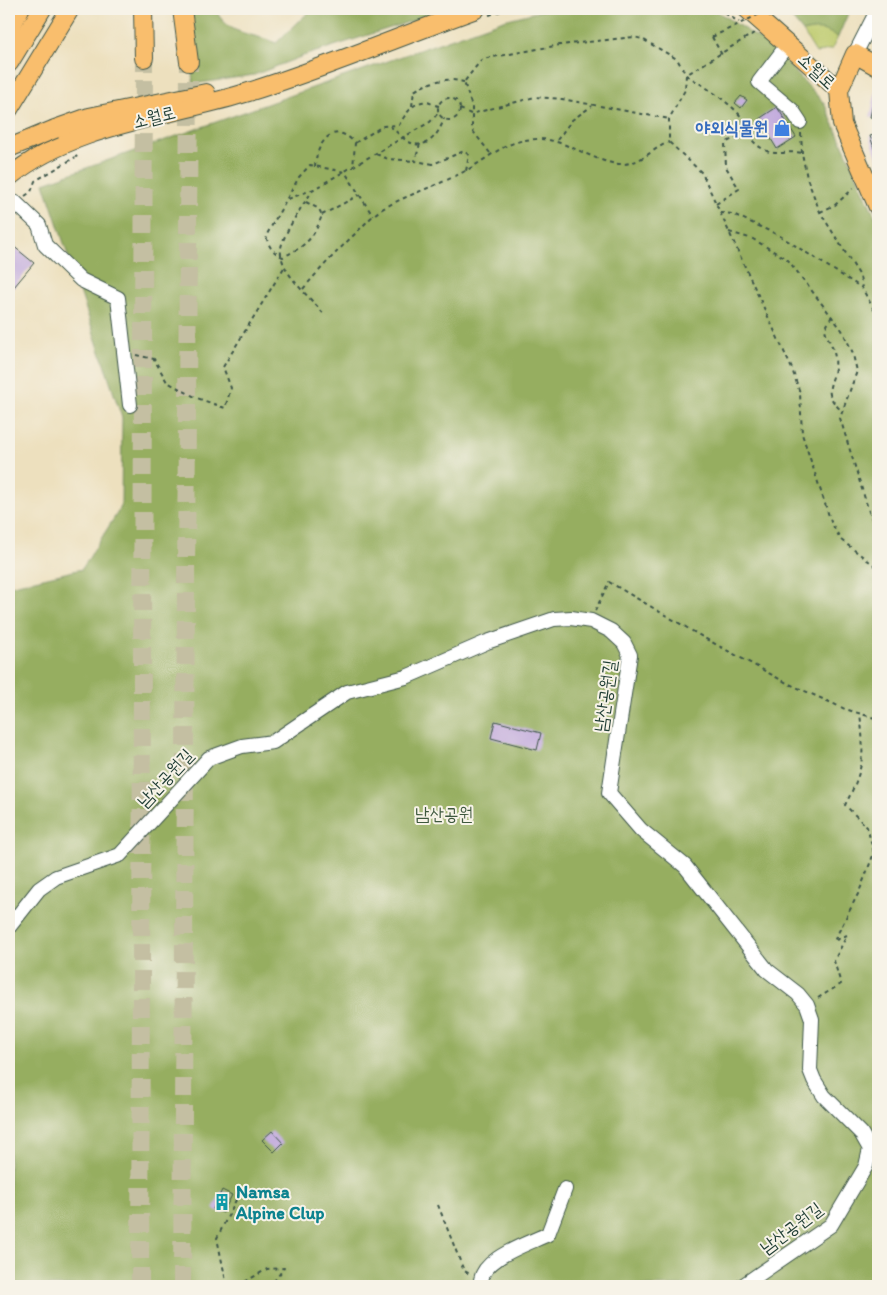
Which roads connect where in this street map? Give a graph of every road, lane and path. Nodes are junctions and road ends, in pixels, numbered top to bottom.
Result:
1 (20, 9) edge
2 (42, 9) edge
3 (70, 9) edge
4 (143, 9) edge
5 (182, 9) edge
6 (476, 9) edge
7 (718, 9) edge
8 (747, 9) edge
9 (770, 9) edge
10 (878, 9) edge
11 (9, 31) edge
12 (788, 44) junction
13 (855, 54) junction
14 (722, 55) junction
15 (144, 58) tunnel mouth
16 (9, 62) edge
17 (189, 62) tunnel mouth
18 (878, 67) edge
19 (307, 71) junction
20 (686, 75) junction
21 (464, 82) junction
22 (839, 90) junction
23 (438, 106) junction
24 (592, 106) junction
25 (412, 107) junction
26 (9, 109) edge
27 (460, 109) junction
28 (439, 112) junction
29 (471, 114) junction
30 (444, 118) junction
31 (669, 119) junction
32 (800, 122) joint
33 (390, 126) junction
34 (747, 132) junction
35 (403, 137) junction
36 (557, 140) junction
37 (669, 142) junction
38 (355, 143) junction
39 (420, 144) junction
40 (9, 148) edge
41 (490, 153) junction
42 (802, 153) junction
43 (376, 154) junction
44 (415, 161) junction
45 (315, 166) junction
46 (353, 168) junction
47 (466, 171) junction
48 (345, 172) junction
49 (9, 177) edge
50 (866, 180) junction
51 (314, 189) junction
52 (360, 194) junction
53 (288, 199) junction
54 (9, 200) edge
55 (304, 202) junction
56 (716, 204) junction
57 (878, 207) edge
58 (820, 212) junction
59 (720, 213) junction
60 (322, 215) junction
61 (373, 216) junction
62 (728, 232) junction
63 (283, 257) junction
64 (285, 266) junction
65 (862, 288) junction
66 (302, 289) junction
67 (323, 313) dead end
68 (832, 316) junction
69 (878, 317) edge
70 (125, 352) junction
71 (130, 405) dead end
72 (842, 411) junction
73 (878, 531) edge
74 (878, 568) edge
75 (591, 621) junction
76 (860, 714) junction
77 (878, 719) edge
78 (9, 927) edge
79 (807, 1004) junction
80 (565, 1189) dead end
81 (241, 1190) dead end
82 (438, 1205) dead end
83 (481, 1283) edge
84 (227, 1286) edge
85 (238, 1286) edge
86 (290, 1286) edge
87 (742, 1286) edge

1 - 11 main road
2 - 16 main road
3 - 26 main road
4 - 15 main road
5 - 17 main road
6 - 19 main road, 소월로
7 - 14 path
8 - 12 main road, 소월로
9 - 14 path, bridge
10 - 13 street
12 - 22 main road, 소월로
12 - 32 street
13 - 18 main road
13 - 22 main road
14 - 20 path
19 - 40 main road, 소월로, bridge
19 - 49 main road, 소월로
20 - 21 path
20 - 31 path
20 - 34 path
21 - 25 path
21 - 29 path
22 - 50 main road, 소월로
23 - 25 path
23 - 27 path
23 - 28 path
24 - 29 path
24 - 31 path
24 - 36 path
25 - 33 path
27 - 29 path
27 - 30 path
28 - 30 path
28 - 35 path
29 - 41 path
30 - 39 path
31 - 37 path
32 - 42 path
33 - 35 path
33 - 38 path
34 - 42 path
34 - 56 path
35 - 39 path
35 - 43 path
36 - 37 path
36 - 41 path
37 - 56 path
38 - 45 path
38 - 46 path
39 - 44 path
41 - 47 path
42 - 58 path
43 - 44 path
43 - 46 path
44 - 47 path
45 - 48 path
45 - 53 path
46 - 48 path
47 - 61 path
48 - 51 path
48 - 52 path
50 - 57 main road, 소월로
50 - 58 path
51 - 53 path
51 - 55 path
52 - 60 path
52 - 61 path
53 - 63 path
54 - 70 street
55 - 60 path
55 - 63 path
56 - 59 path
58 - 65 path
59 - 62 path
59 - 65 path
60 - 63 path
61 - 66 path
62 - 68 path
62 - 74 path
63 - 64 path
64 - 66 path
64 - 70 path
65 - 69 path
66 - 67 path
68 - 72 path
68 - 72 path
70 - 71 street
72 - 73 path
75 - 76 path
75 - 78 street, 남산공원길
75 - 79 street, 남산공원길
76 - 77 path
76 - 79 path
79 - 87 street, 남산공원길
80 - 83 street
81 - 84 path
82 - 83 path
85 - 86 path

